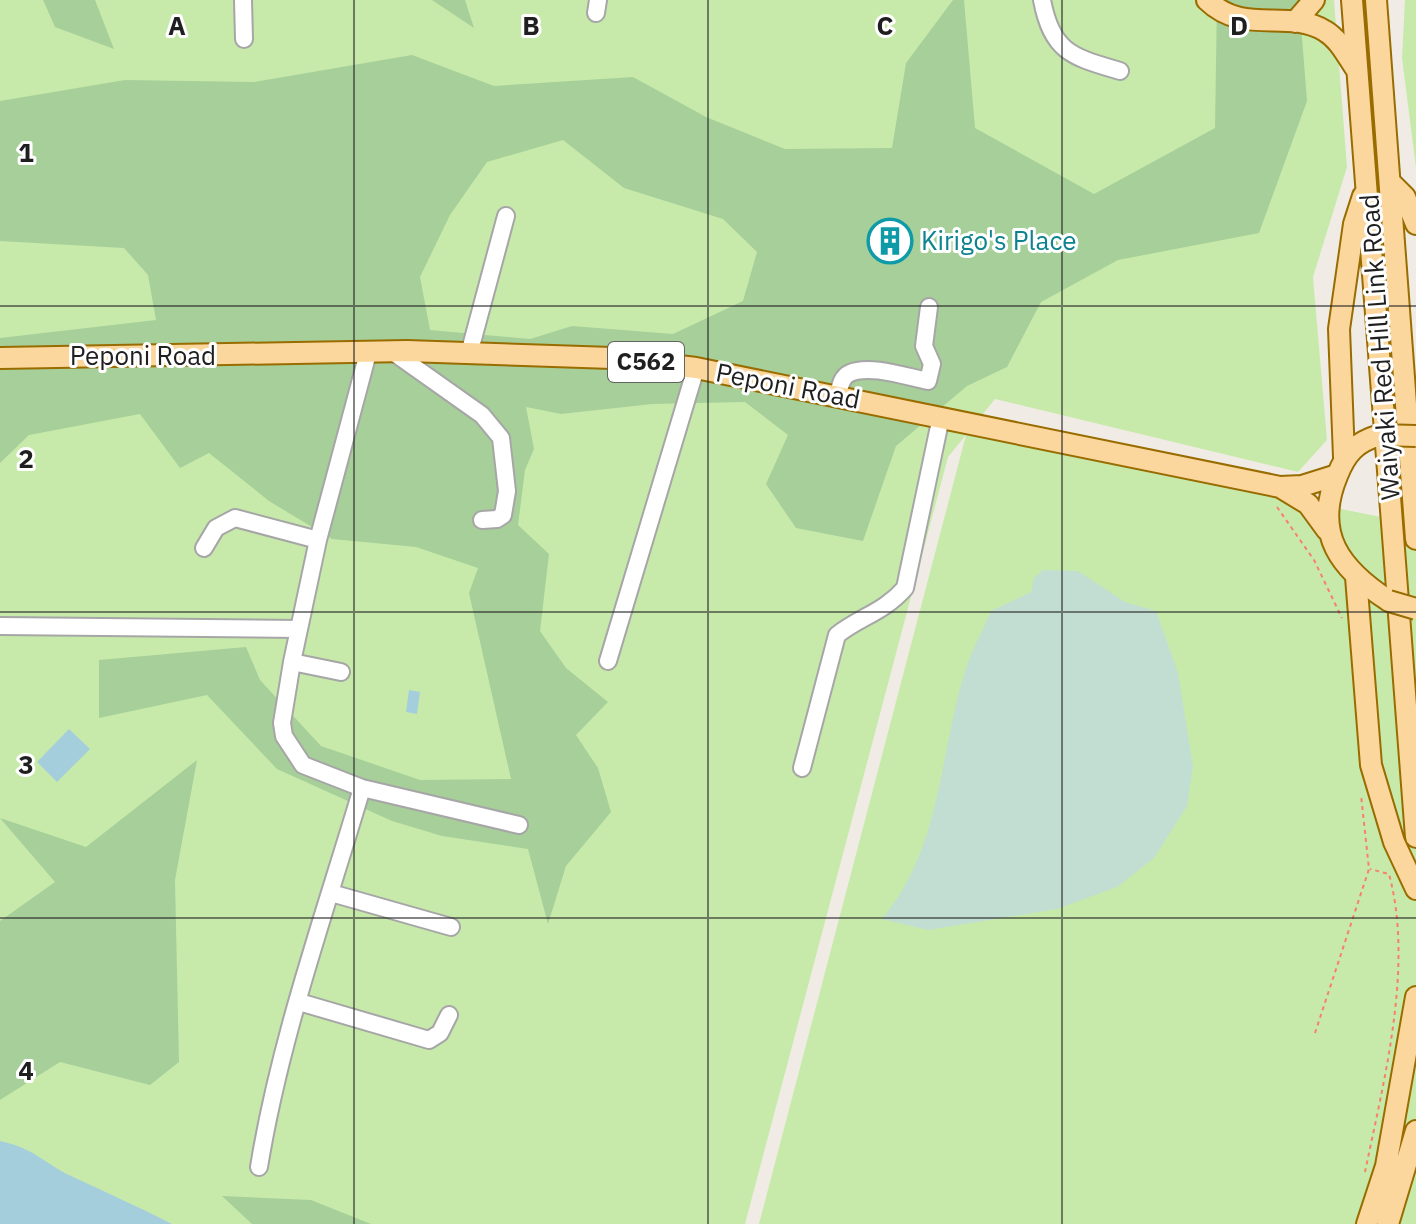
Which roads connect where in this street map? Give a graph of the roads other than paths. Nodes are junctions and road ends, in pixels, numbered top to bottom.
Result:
1 (243, 0) edge
2 (1042, 0) edge
3 (1207, 0) edge
4 (1314, 0) edge
5 (1352, 0) edge
6 (1376, 0) edge
7 (1385, 0) edge
8 (1295, 22) junction
9 (1378, 34) junction
10 (244, 39) dead end
11 (1120, 71) dead end
12 (1358, 71) junction
13 (1367, 180) junction
14 (1390, 182) junction
15 (506, 216) dead end
16 (1416, 224) edge
17 (929, 307) dead end
18 (393, 352) junction
19 (368, 353) junction
20 (469, 354) junction
21 (0, 358) edge
22 (696, 368) junction
23 (838, 395) junction
24 (941, 417) junction
25 (1416, 436) edge
26 (1341, 466) junction
27 (1278, 496) junction
28 (482, 520) dead end
29 (1327, 530) junction
30 (1416, 539) edge
31 (318, 540) junction
32 (204, 548) dead end
33 (1356, 577) junction
34 (1416, 609) edge
35 (3, 626) edge
36 (299, 629) junction
37 (608, 661) dead end
38 (292, 662) junction
39 (341, 672) dead end
40 (802, 768) dead end
41 (362, 788) junction
42 (519, 825) dead end
43 (1416, 837) edge
44 (1416, 889) edge
45 (331, 893) junction
46 (451, 927) dead end
47 (1416, 997) edge
48 (299, 1002) junction
49 (449, 1015) dead end
50 (1416, 1131) edge
51 (259, 1167) dead end
52 (1367, 1224) edge
53 (1388, 1224) edge

1 - 10 street
2 - 11 street
3 - 8 main road
4 - 8 main road
5 - 12 main road, Waiyaki Red Hill Link Road
6 - 9 main road, Waiyaki Red Hill Link Road
7 - 9 main road
8 - 12 main road
9 - 14 main road, Waiyaki Red Hill Link Road
12 - 13 main road, Waiyaki Red Hill Link Road
13 - 26 main road
13 - 43 main road, Waiyaki Red Hill Link Road
14 - 16 main road
14 - 30 main road, Waiyaki Red Hill Link Road
15 - 20 street
17 - 23 street
18 - 19 main road, Peponi Road / C562
18 - 20 main road, Peponi Road / C562
18 - 28 street
19 - 21 main road, Peponi Road / C562
19 - 31 street
20 - 22 main road, Peponi Road / C562
22 - 23 main road, Peponi Road / C562
22 - 37 street
23 - 24 main road, Peponi Road / C562
24 - 27 main road, Peponi Road / C562
24 - 40 street
25 - 26 main road, Peponi Road, bridge
26 - 27 main road, Peponi Road / C562
26 - 29 main road
27 - 29 main road, Peponi Road / C562
29 - 33 main road, Peponi Road
31 - 32 street
31 - 36 street
33 - 34 main road, bridge
33 - 44 main road
35 - 36 street
36 - 38 street
38 - 39 street
38 - 41 street
41 - 42 street
41 - 45 street
45 - 46 street
45 - 48 street
47 - 52 main road
48 - 49 street
48 - 51 street
50 - 53 main road

